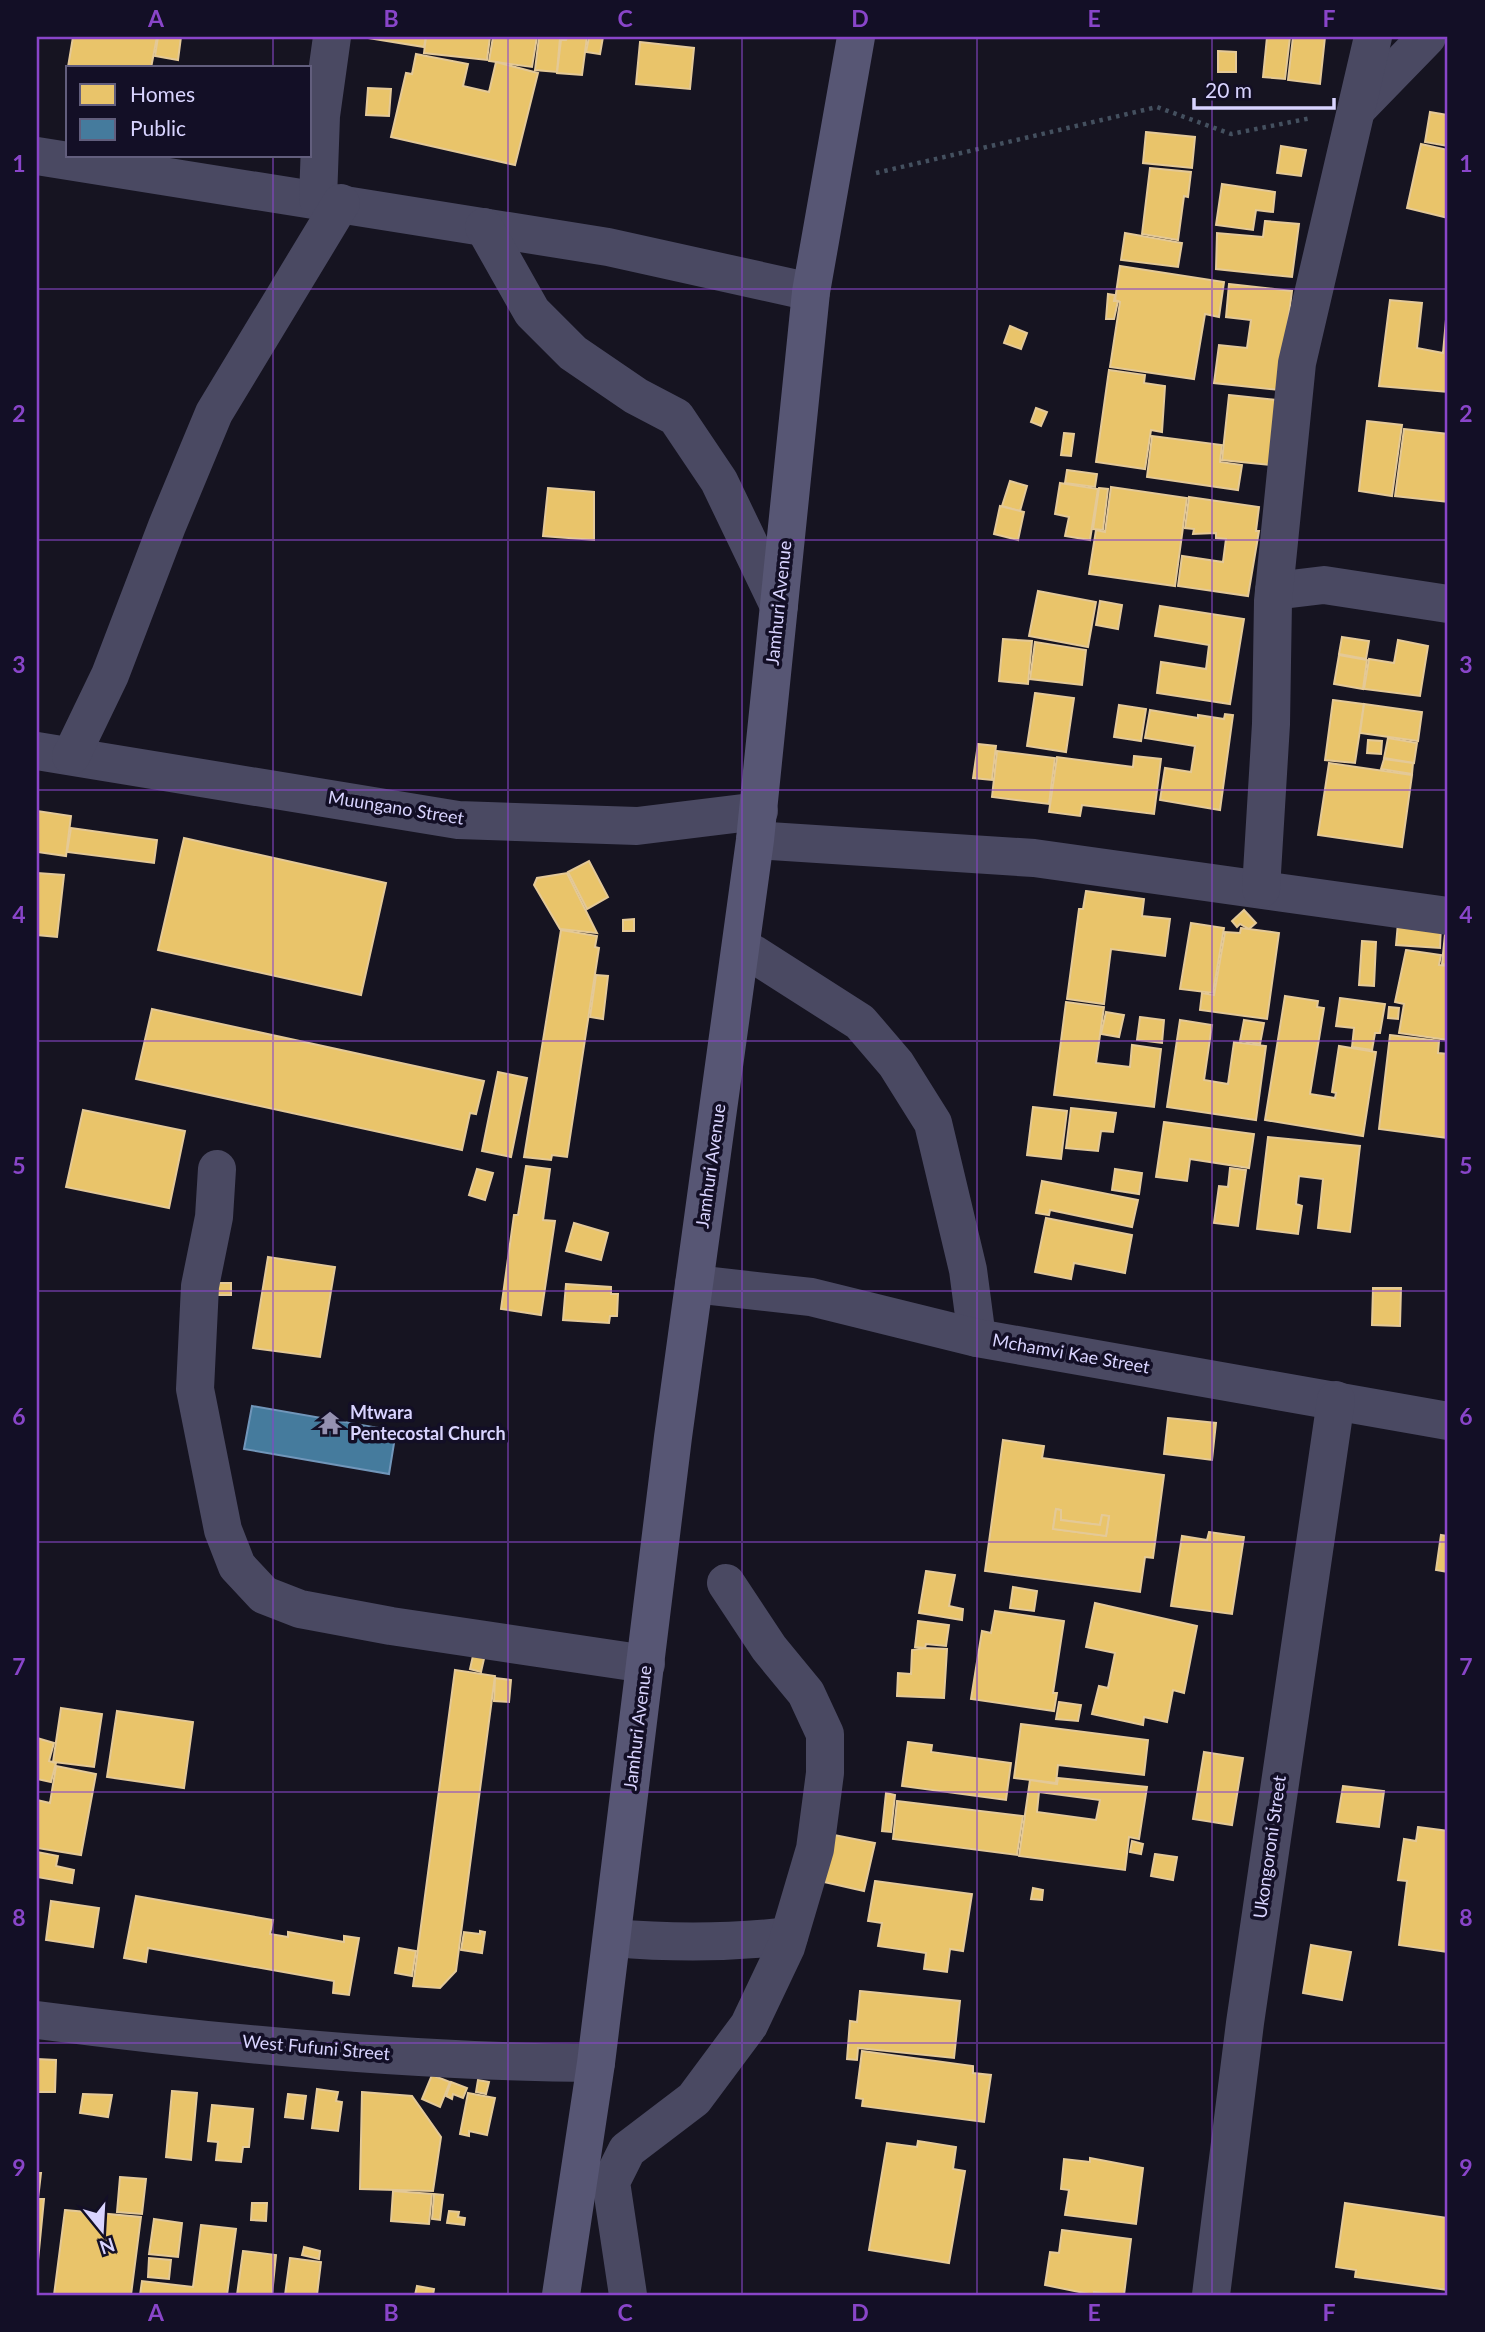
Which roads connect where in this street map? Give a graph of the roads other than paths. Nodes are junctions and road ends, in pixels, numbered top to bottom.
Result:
1 (332, 37) edge
2 (856, 37) edge
3 (1373, 37) edge
4 (1427, 37) edge
5 (1357, 108) junction
6 (37, 156) edge
7 (329, 201) junction
8 (484, 227) junction
9 (811, 292) junction
10 (1274, 591) junction
11 (1448, 604) edge
12 (779, 606) junction
13 (54, 754) edge
14 (757, 825) junction
15 (1261, 889) junction
16 (1448, 916) edge
17 (741, 946) junction
18 (217, 1169) dead end
19 (694, 1284) junction
20 (978, 1338) junction
21 (1336, 1400) junction
22 (1448, 1422) edge
23 (726, 1583) dead end
24 (646, 1664) junction
25 (789, 1936) junction
26 (612, 1938) junction
27 (37, 2020) edge
28 (596, 2063) junction
29 (561, 2295) edge
30 (628, 2295) edge
31 (1211, 2295) edge

1 - 7 street
2 - 9 street, Jamhuri Avenue
3 - 5 street
4 - 5 street
5 - 10 street
6 - 7 street
7 - 8 street
7 - 13 street
8 - 9 street
8 - 12 street
9 - 12 street, Jamhuri Avenue
10 - 11 street
10 - 15 street
12 - 14 street, Jamhuri Avenue
13 - 14 street, Muungano Street
14 - 15 street, Muungano Street
14 - 17 street, Jamhuri Avenue
15 - 16 street, Muungano Street
17 - 19 street, Jamhuri Avenue
17 - 20 street
18 - 24 street
19 - 20 street, Mchamvi Kae Street
19 - 24 street, Jamhuri Avenue
20 - 21 street, Mchamvi Kae Street
21 - 22 street, Mchamvi Kae Street
21 - 31 street, Ukongoroni Street
23 - 25 street
24 - 26 street, Jamhuri Avenue
25 - 26 street
25 - 30 street
26 - 28 street, Jamhuri Avenue
27 - 28 street, West Fufuni Street
28 - 29 street, Jamhuri Avenue

